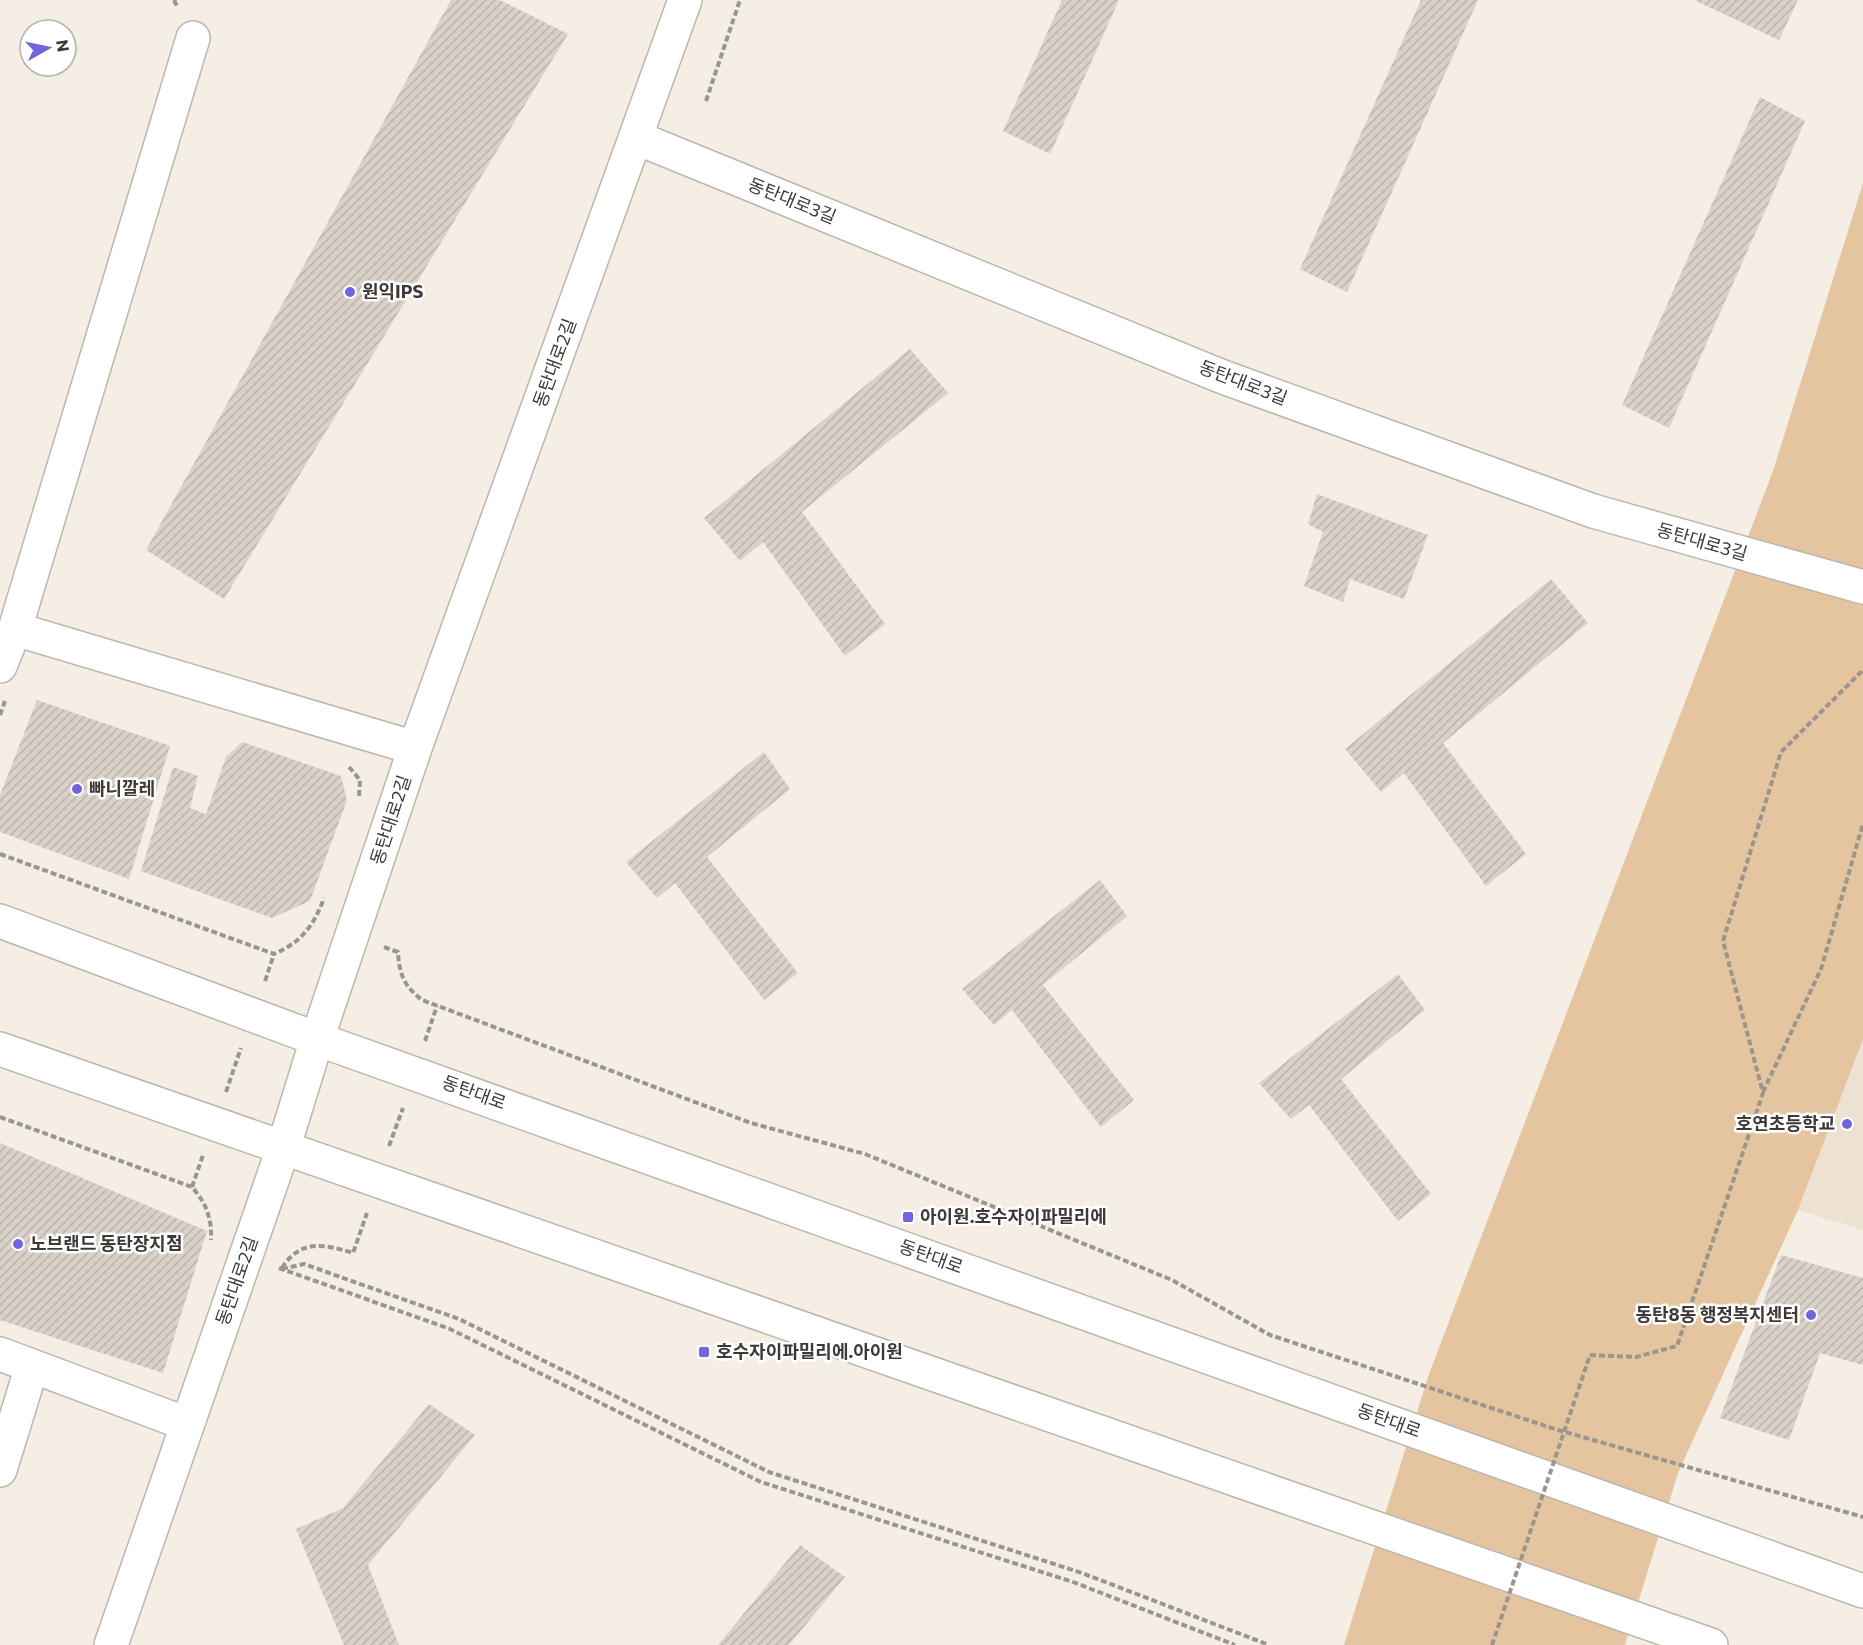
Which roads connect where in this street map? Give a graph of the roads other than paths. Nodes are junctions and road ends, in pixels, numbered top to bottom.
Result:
1 (685, 0) edge
2 (194, 38) dead end
3 (637, 138) junction
4 (1863, 587) edge
5 (15, 629) junction
6 (4, 681) edge
7 (415, 748) junction
8 (0, 921) edge
9 (317, 1039) junction
10 (0, 1049) edge
11 (284, 1146) junction
12 (0, 1354) edge
13 (32, 1366) junction
14 (188, 1424) junction
15 (0, 1470) edge
16 (1863, 1591) edge
17 (111, 1645) edge
18 (1711, 1645) edge

1 - 3 street, 동탄대로2길
2 - 5 street
3 - 4 street, 동탄대로3길
3 - 7 street, 동탄대로2길
5 - 6 street
5 - 7 street
7 - 9 street, 동탄대로2길
8 - 9 street, 동탄대로
9 - 11 street, 동탄대로2길
9 - 16 street, 동탄대로
10 - 11 street
11 - 14 street, 동탄대로2길
11 - 18 street
12 - 13 street
13 - 14 street
13 - 15 street
14 - 17 street, 동탄대로2길

